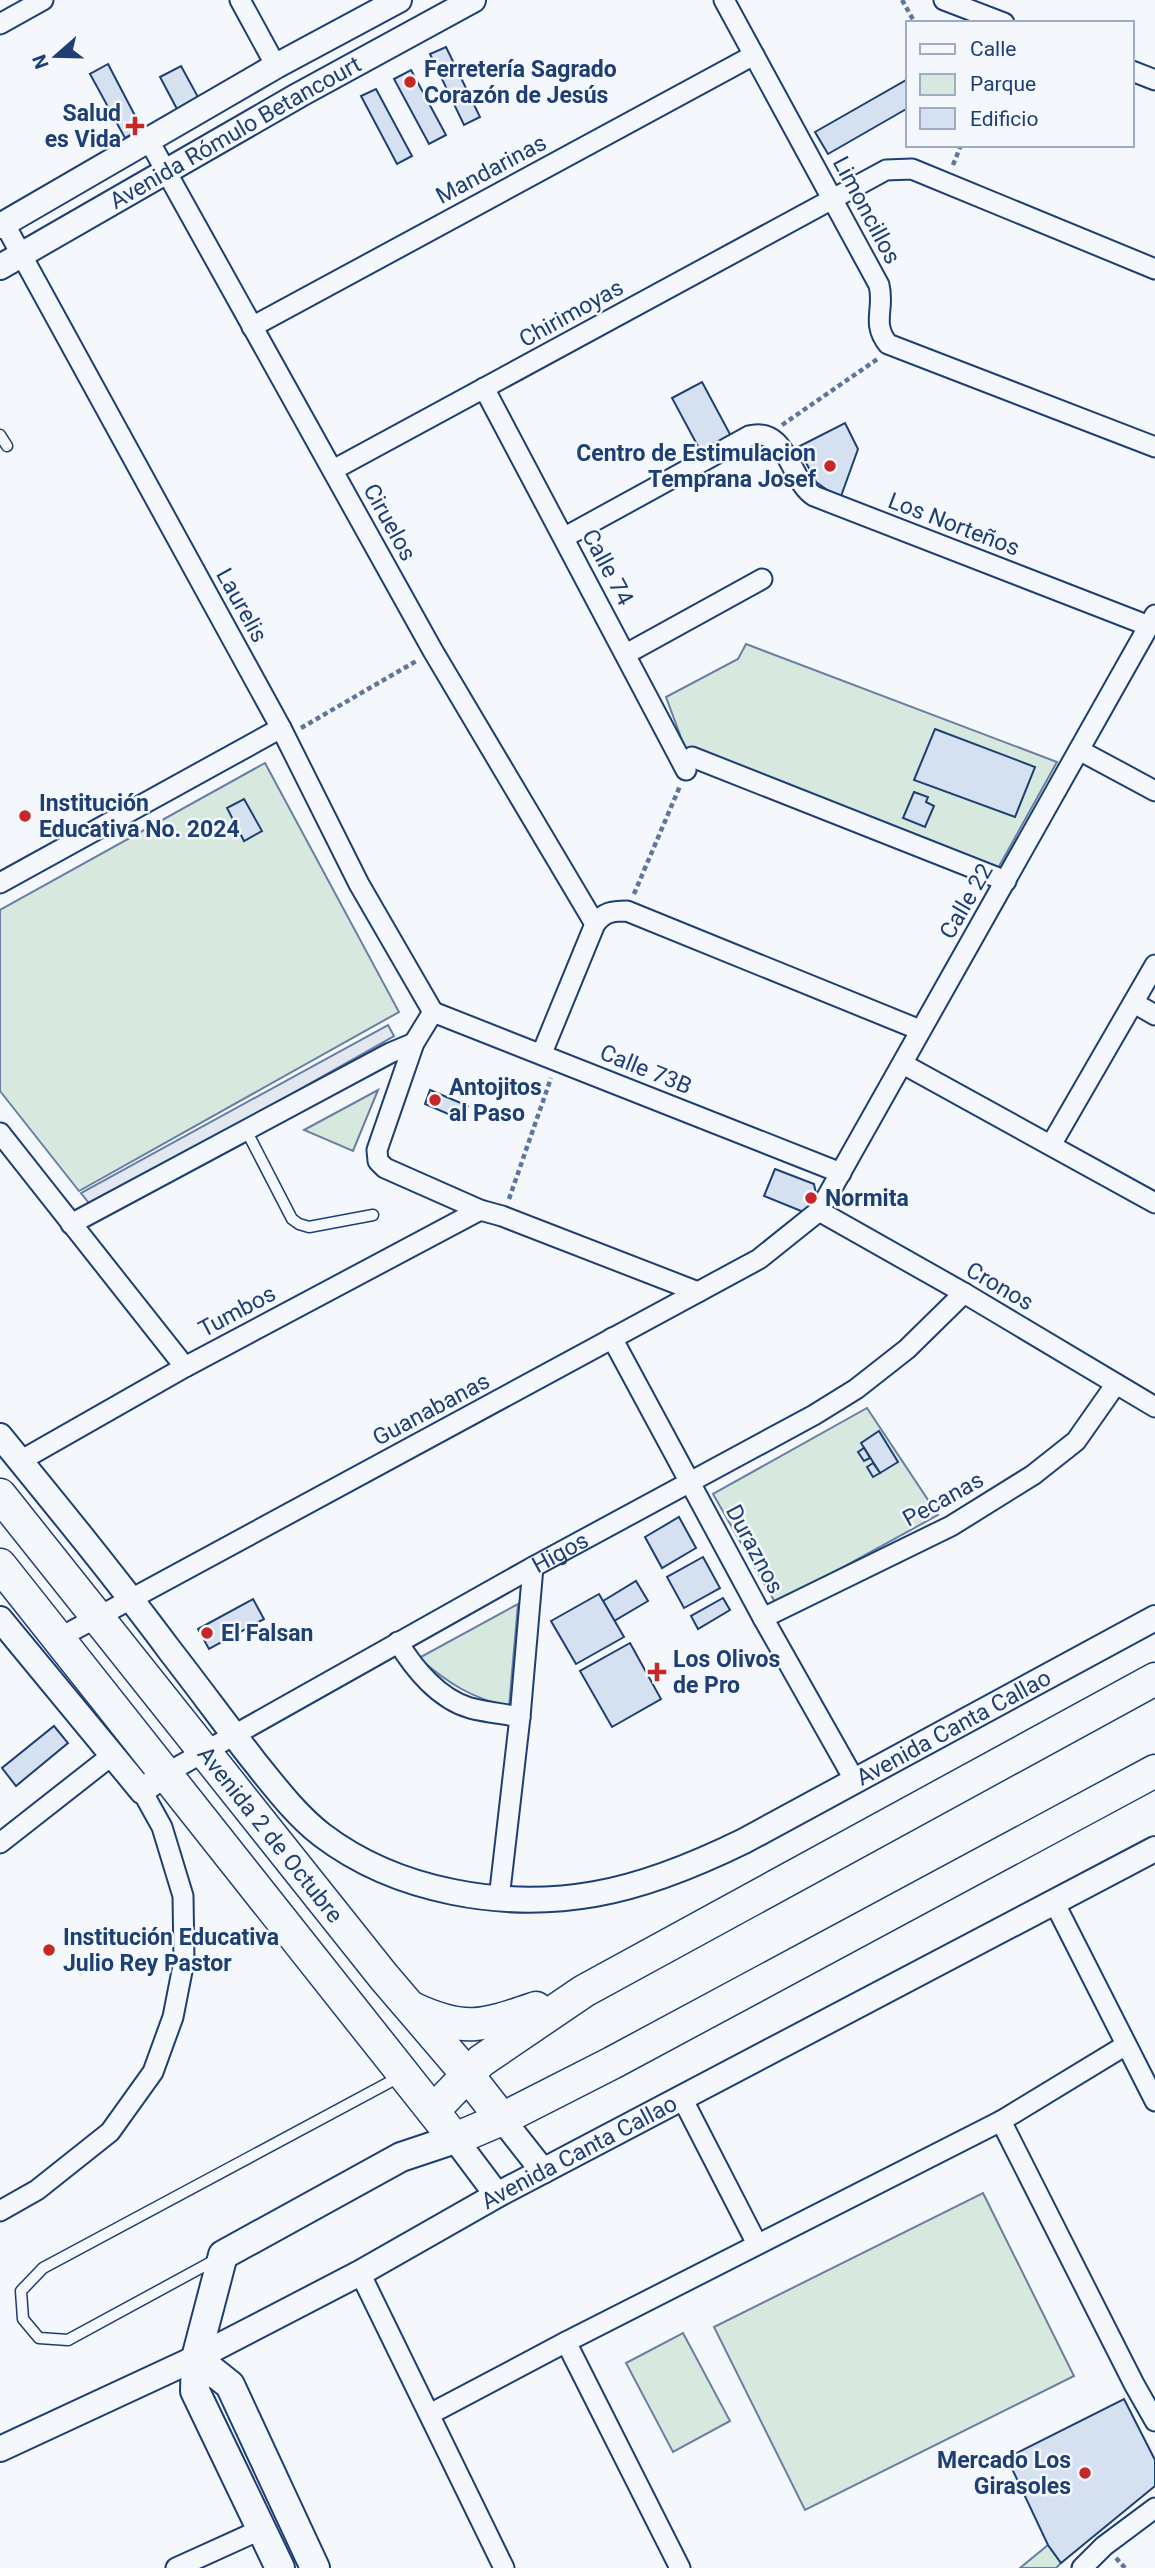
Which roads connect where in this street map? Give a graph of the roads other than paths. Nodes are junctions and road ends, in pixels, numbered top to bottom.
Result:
1 (43, 0) edge
2 (240, 0) edge
3 (399, 0) edge
4 (473, 0) edge
5 (724, 0) edge
6 (944, 0) edge
7 (999, 21) edge
8 (0, 24) edge
9 (754, 55) junction
10 (276, 66) junction
11 (1134, 73) edge
12 (1155, 80) edge
13 (148, 139) junction
14 (166, 170) junction
15 (833, 198) junction
16 (2, 225) edge
17 (22, 255) junction
18 (0, 267) edge
19 (1155, 269) edge
20 (252, 327) junction
21 (484, 388) junction
22 (0, 435) edge
23 (7, 446) dead end
24 (1155, 447) edge
25 (333, 470) junction
26 (565, 537) junction
27 (762, 579) dead end
28 (1152, 620) edge
29 (626, 654) junction
30 (283, 733) junction
31 (1079, 750) junction
32 (1155, 790) edge
33 (1006, 881) junction
34 (0, 883) edge
35 (595, 924) junction
36 (1155, 965) edge
37 (1134, 1003) junction
38 (433, 1012) junction
39 (1155, 1015) edge
40 (920, 1030) junction
41 (414, 1043) junction
42 (550, 1057) junction
43 (902, 1064) junction
44 (246, 1130) junction
45 (0, 1133) edge
46 (1051, 1145) junction
47 (841, 1173) junction
48 (1155, 1203) edge
49 (480, 1210) junction
50 (819, 1211) junction
51 (373, 1215) dead end
52 (71, 1224) junction
53 (698, 1292) junction
54 (964, 1293) junction
55 (612, 1338) junction
56 (185, 1367) junction
57 (1116, 1384) junction
58 (1155, 1406) edge
59 (0, 1436) edge
60 (20, 1461) junction
61 (691, 1481) junction
62 (0, 1495) edge
63 (0, 1565) edge
64 (533, 1567) junction
65 (131, 1599) junction
66 (98, 1617) junction
67 (764, 1618) junction
68 (1155, 1618) edge
69 (0, 1619) edge
70 (59, 1638) junction
71 (398, 1642) junction
72 (1155, 1679) edge
73 (520, 1717) junction
74 (233, 1734) junction
75 (203, 1751) junction
76 (111, 1756) junction
77 (1155, 1772) edge
78 (855, 1781) junction
79 (153, 1783) junction
80 (0, 1843) edge
81 (1155, 1849) edge
82 (499, 1899) junction
83 (1054, 1902) junction
84 (584, 1991) junction
85 (411, 2007) junction
86 (1126, 2045) junction
87 (404, 2074) junction
88 (467, 2074) junction
89 (682, 2098) junction
90 (1155, 2101) edge
91 (433, 2111) junction
92 (502, 2119) junction
93 (1000, 2121) junction
94 (455, 2139) junction
95 (401, 2157) junction
96 (543, 2171) junction
97 (497, 2196) junction
98 (0, 2211) edge
99 (757, 2244) junction
100 (223, 2255) junction
101 (360, 2273) junction
102 (566, 2342) junction
103 (196, 2358) junction
104 (430, 2414) junction
105 (1155, 2421) edge
106 (0, 2449) edge
107 (1155, 2508) edge
108 (262, 2529) junction
109 (176, 2568) edge
110 (280, 2568) edge
111 (316, 2568) edge
112 (504, 2568) edge
113 (680, 2568) edge
114 (1082, 2568) edge

1 - 8 street
2 - 10 street
3 - 10 street, Avenida Rómulo Betancourt
4 - 14 street, Avenida Rómulo Betancourt
5 - 9 street, Limoncillos
6 - 7 street
9 - 15 street, Limoncillos
9 - 20 street, Mandarinas
10 - 13 street, Avenida Rómulo Betancourt
11 - 12 street
13 - 14 street, Ciruelos
13 - 16 street, Avenida Rómulo Betancourt
14 - 17 street, Avenida Rómulo Betancourt
14 - 20 street, Ciruelos
15 - 19 street, Chirimoyas
15 - 21 street, Chirimoyas
15 - 24 street, Limoncillos
16 - 17 street, Laurelis
17 - 18 street, Avenida Rómulo Betancourt
17 - 30 street, Laurelis
20 - 25 street, Ciruelos
21 - 25 street, Chirimoyas
21 - 26 street, Calle 74
22 - 23 lane
25 - 35 street, Ciruelos
26 - 28 street, Los Norteños
26 - 29 street, Calle 74
27 - 29 street
28 - 31 street, Calle 22
29 - 33 street, Calle 74
30 - 34 street
30 - 38 street, Laurelis
31 - 32 street
31 - 33 street, Calle 22
33 - 40 street, Calle 22
35 - 40 street
35 - 42 street
36 - 37 street
37 - 39 street
37 - 46 street
38 - 41 street
38 - 42 street, Calle 73B
40 - 43 street, Calle 22
41 - 44 street
41 - 49 street
42 - 47 street, Calle 73B
43 - 46 street
43 - 47 street, Calle 22
44 - 51 lane
44 - 52 street
45 - 52 street
46 - 48 street
47 - 50 street, Calle 22
49 - 53 street
49 - 56 street, Tumbos
50 - 53 street, Guanabanas
50 - 54 street, Cronos
52 - 56 street
53 - 55 street, Guanabanas
54 - 57 street, Cronos
54 - 61 street, Higos
55 - 61 street, Duraznos
55 - 65 street, Guanabanas
56 - 60 street, Tumbos
57 - 58 street, Cronos
57 - 67 street, Pecanas
59 - 60 street, Avenida 2 de Octubre
60 - 65 street, Avenida 2 de Octubre
61 - 64 street, Higos
61 - 67 street, Duraznos
62 - 66 main road, Avenida 2 de Octubre
63 - 70 main road, Avenida 2 de Octubre
64 - 71 street, Higos
64 - 73 street
65 - 66 street, Guanabanas
65 - 74 street, Avenida 2 de Octubre
66 - 70 street, Guanabanas
66 - 75 main road, Avenida 2 de Octubre
67 - 78 street, Duraznos
68 - 78 street, Avenida Canta Callao
69 - 76 street
70 - 79 main road, Avenida 2 de Octubre
71 - 73 street
71 - 74 street, Higos
72 - 84 main road
73 - 82 street
74 - 75 street, Higos
74 - 82 street, Avenida Canta Callao
75 - 79 street, Higos
75 - 85 main road, Avenida 2 de Octubre
76 - 79 street
76 - 80 street
77 - 92 main road
78 - 82 street, Avenida Canta Callao
79 - 87 main road, Avenida 2 de Octubre
79 - 98 street
81 - 83 street, Avenida Canta Callao
83 - 86 street
83 - 89 street, Avenida Canta Callao
84 - 85 main road
84 - 88 main road
85 - 88 main road, Avenida 2 de Octubre
86 - 90 street
86 - 93 street
87 - 91 main road, Avenida 2 de Octubre
87 - 100 lane
88 - 91 main road
88 - 92 main road, Avenida 2 de Octubre
89 - 96 street, Avenida Canta Callao
89 - 99 street
91 - 94 main road, Avenida 2 de Octubre
91 - 95 main road
92 - 94 main road
92 - 96 street, Avenida 2 de Octubre
93 - 99 street
93 - 105 street
94 - 95 main road
94 - 97 street, Avenida 2 de Octubre
95 - 100 main road
96 - 97 street, Avenida Canta Callao
97 - 101 street, Avenida Canta Callao
99 - 102 street
100 - 103 main road
101 - 103 street, Avenida Canta Callao
101 - 104 street
102 - 104 street
102 - 113 street
103 - 106 street, Avenida Canta Callao
103 - 108 main road
103 - 111 main road
104 - 112 street
107 - 114 street
108 - 109 street
108 - 110 main road

